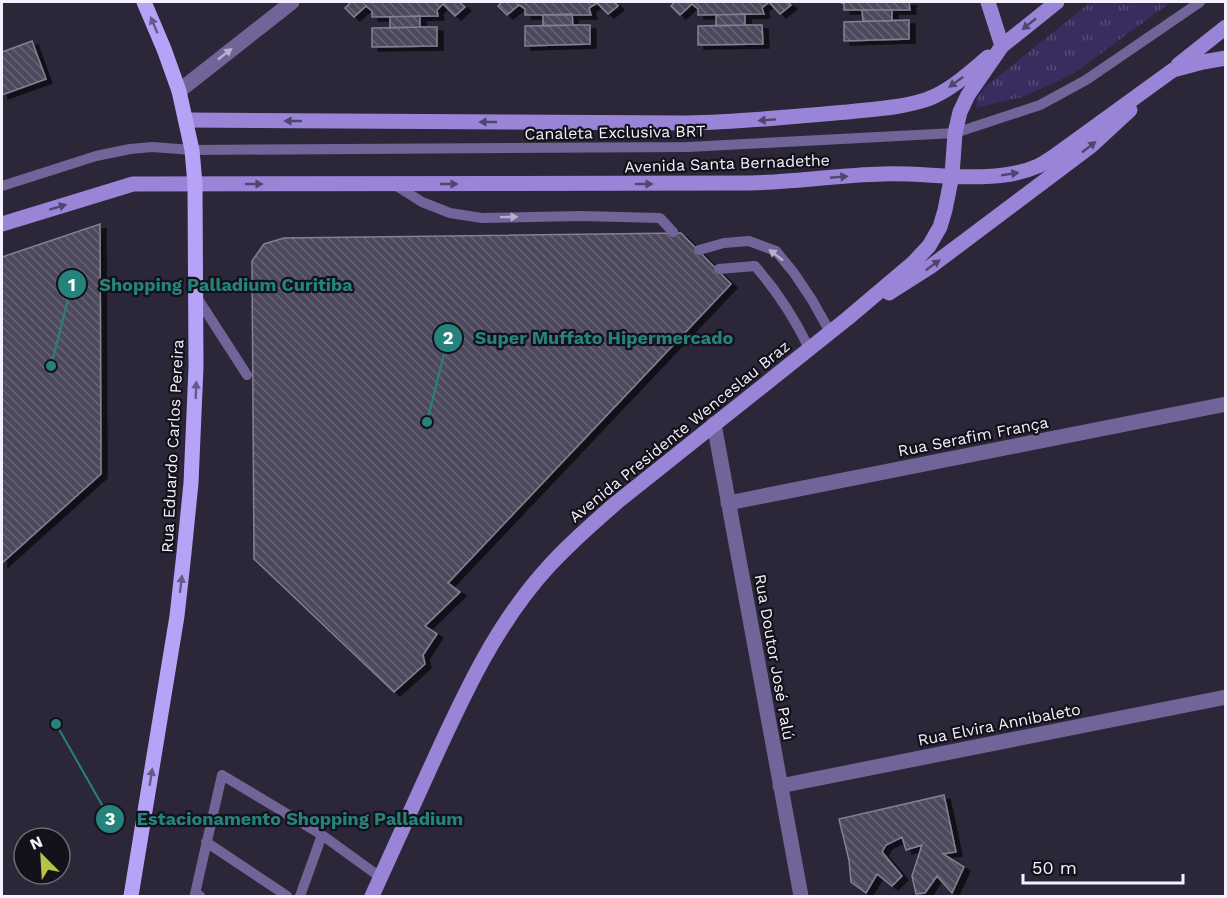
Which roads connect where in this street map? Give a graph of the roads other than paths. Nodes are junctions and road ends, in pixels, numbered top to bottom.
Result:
1 (144, 2) edge
2 (292, 2) edge
3 (988, 2) edge
4 (1057, 2) edge
5 (1200, 2) edge
6 (1226, 27) edge
7 (1002, 46) junction
8 (1226, 58) edge
9 (1173, 70) junction
10 (179, 91) junction
11 (186, 120) junction
12 (955, 133) junction
13 (192, 150) junction
14 (952, 175) junction
15 (195, 184) junction
16 (395, 184) junction
17 (2, 186) edge
18 (2, 224) edge
19 (673, 232) dead end
20 (699, 250) dead end
21 (719, 269) dead end
22 (196, 296) junction
23 (848, 318) junction
24 (830, 332) junction
25 (809, 348) junction
26 (247, 375) dead end
27 (1226, 404) edge
28 (714, 424) junction
29 (728, 503) junction
30 (1226, 697) edge
31 (780, 786) junction
32 (322, 835) junction
33 (206, 842) junction
34 (381, 877) junction
35 (131, 897) edge
36 (200, 897) edge
37 (287, 897) edge
38 (300, 897) edge
39 (372, 897) edge
40 (801, 897) edge

10 -> 1 main road, Rua Eduardo Carlos Pereira
10 -> 2 street
3 - 7 main road
4 -> 7 main road, Avenida Presidente Wenceslau Braz
5 - 12 lane, Canaleta Exclusiva BRT
6 - 9 main road, Avenida Presidente Wenceslau Braz
7 -> 11 main road
7 - 12 main road, Avenida Presidente Wenceslau Braz
8 - 9 main road, Avenida Santa Bernadethe
14 -> 9 main road, Avenida Santa Bernadethe
23 -> 9 main road, Avenida Presidente Wenceslau Braz
10 - 11 main road, Rua Eduardo Carlos Pereira
11 - 13 main road, Rua Eduardo Carlos Pereira
12 - 13 lane, Canaleta Exclusiva BRT
12 - 14 main road, Avenida Presidente Wenceslau Braz
13 - 15 main road, Rua Eduardo Carlos Pereira
13 - 17 lane, Canaleta Exclusiva BRT
16 -> 14 main road, Avenida Santa Bernadethe
14 - 23 main road, Avenida Presidente Wenceslau Braz
15 -> 16 main road, Avenida Santa Bernadethe
18 -> 15 main road, Avenida Santa Bernadethe
15 - 22 main road, Rua Eduardo Carlos Pereira
16 -> 19 lane
24 -> 20 lane
21 - 25 lane
22 - 26 lane
35 -> 22 main road, Rua Eduardo Carlos Pereira
23 - 24 main road, Avenida Presidente Wenceslau Braz
24 - 25 main road, Avenida Presidente Wenceslau Braz
25 - 28 main road, Avenida Presidente Wenceslau Braz
27 - 29 street, Rua Serafim França
28 - 29 street, Rua Doutor José Palú
28 - 34 main road, Avenida Presidente Wenceslau Braz
29 - 31 street, Rua Doutor José Palú
30 - 31 street, Rua Elvira Annibaleto
31 - 40 street, Rua Doutor José Palú
32 - 33 lane
32 - 34 lane
32 - 38 lane
33 - 36 lane
33 - 37 lane
34 - 39 main road, Avenida Presidente Wenceslau Braz

